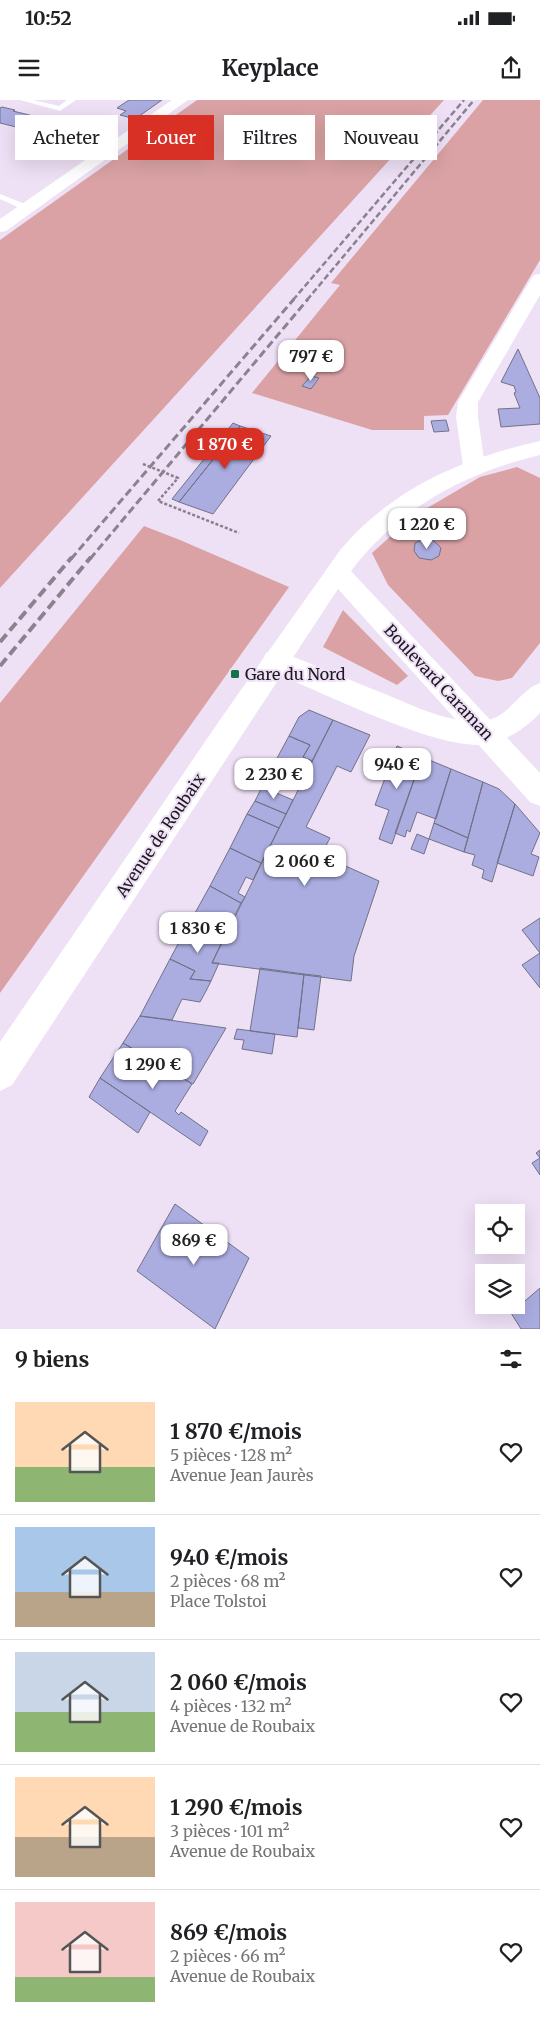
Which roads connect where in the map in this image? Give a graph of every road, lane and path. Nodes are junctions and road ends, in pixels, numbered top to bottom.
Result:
1 (24, 100) edge
2 (72, 100) edge
3 (181, 100) edge
4 (0, 196) edge
5 (27, 208) junction
6 (0, 227) edge
7 (540, 278) edge
8 (540, 448) edge
9 (143, 464) dead end
10 (474, 466) junction
11 (239, 533) dead end
12 (337, 572) junction
13 (275, 662) junction
14 (540, 694) edge
15 (486, 732) junction
16 (540, 793) edge
17 (0, 1073) edge

1 - 2 lane
3 - 5 street
4 - 5 lane
5 - 6 street
7 - 10 street
8 - 10 street, Avenue de Roubaix
9 - 11 path
10 - 12 street, Avenue de Roubaix
12 - 13 street, Avenue de Roubaix
12 - 15 street, Boulevard Caraman
13 - 15 street
13 - 17 street, Avenue de Roubaix
14 - 15 street
15 - 16 street, Boulevard Caraman

